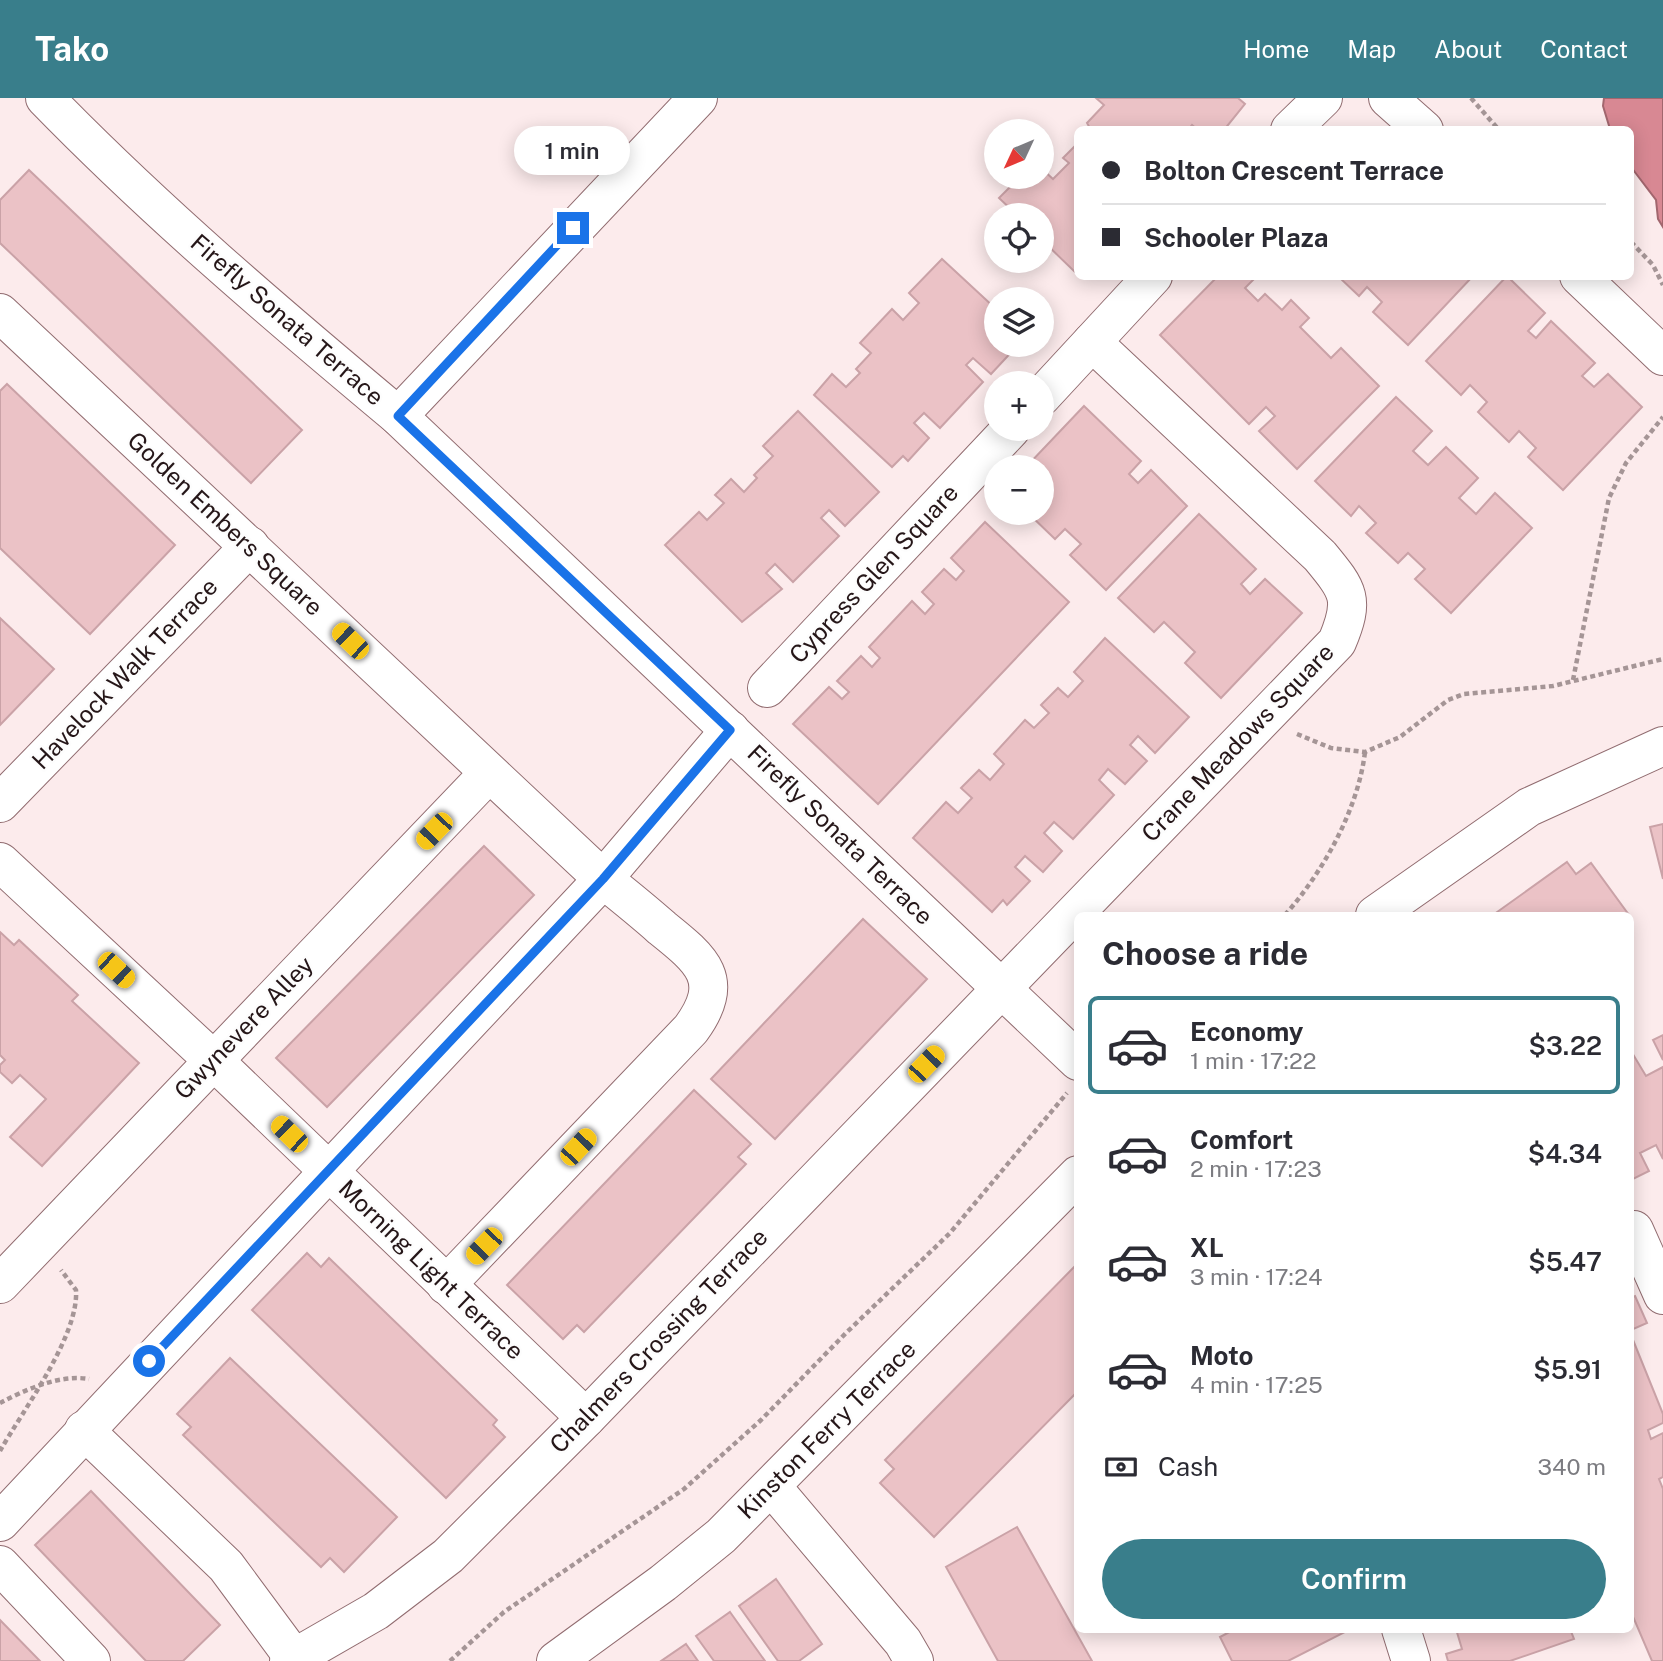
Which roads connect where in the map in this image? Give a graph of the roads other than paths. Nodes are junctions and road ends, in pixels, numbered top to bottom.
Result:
1 (45, 98) edge
2 (698, 98) edge
3 (1323, 98) edge
4 (1388, 98) edge
5 (1294, 126) edge
6 (1420, 126) edge
7 (1149, 280) edge
8 (1583, 280) edge
9 (3, 323) edge
10 (1092, 342) junction
11 (1663, 356) edge
12 (1054, 383) edge
13 (398, 416) junction
14 (1000, 441) edge
15 (250, 546) junction
16 (767, 688) dead end
17 (730, 730) junction
18 (1663, 746) edge
19 (489, 773) junction
20 (0, 803) edge
21 (0, 862) edge
22 (603, 879) junction
23 (1379, 912) edge
24 (1001, 987) junction
25 (213, 1060) junction
26 (1074, 1072) edge
27 (328, 1171) junction
28 (1074, 1179) edge
29 (1643, 1226) edge
30 (0, 1283) edge
31 (446, 1285) junction
32 (1663, 1295) edge
33 (586, 1418) junction
34 (85, 1430) junction
35 (772, 1487) junction
36 (0, 1522) edge
37 (0, 1565) edge
38 (1402, 1633) edge
39 (291, 1659) edge
40 (91, 1661) edge
41 (555, 1661) edge
42 (914, 1661) edge
43 (1411, 1661) edge

1 - 13 street, Firefly Sonata Terrace
2 - 13 street
3 - 5 street
4 - 6 street
7 - 10 street
8 - 11 street
9 - 15 street, Golden Embers Square
10 - 12 street
10 - 24 street, Crane Meadows Square
13 - 17 street, Firefly Sonata Terrace
14 - 16 street, Cypress Glen Square
15 - 19 street, Golden Embers Square
15 - 20 street, Havelock Walk Terrace
17 - 22 street
17 - 24 street, Firefly Sonata Terrace
18 - 23 street
19 - 22 street, Golden Embers Square
19 - 25 street, Gwynevere Alley
21 - 25 street, Morning Light Terrace
22 - 27 street
22 - 31 street, Golden Embers Square
24 - 26 street, Firefly Sonata Terrace
24 - 33 street, Chalmers Crossing Terrace
25 - 27 street, Morning Light Terrace
25 - 30 street, Gwynevere Alley
27 - 31 street, Morning Light Terrace
27 - 34 street
28 - 35 street, Kinston Ferry Terrace
29 - 32 street
31 - 33 street, Morning Light Terrace
33 - 39 street, Chalmers Crossing Terrace
34 - 36 street
34 - 39 street
35 - 41 street, Kinston Ferry Terrace
35 - 42 street
37 - 40 street
38 - 43 street

